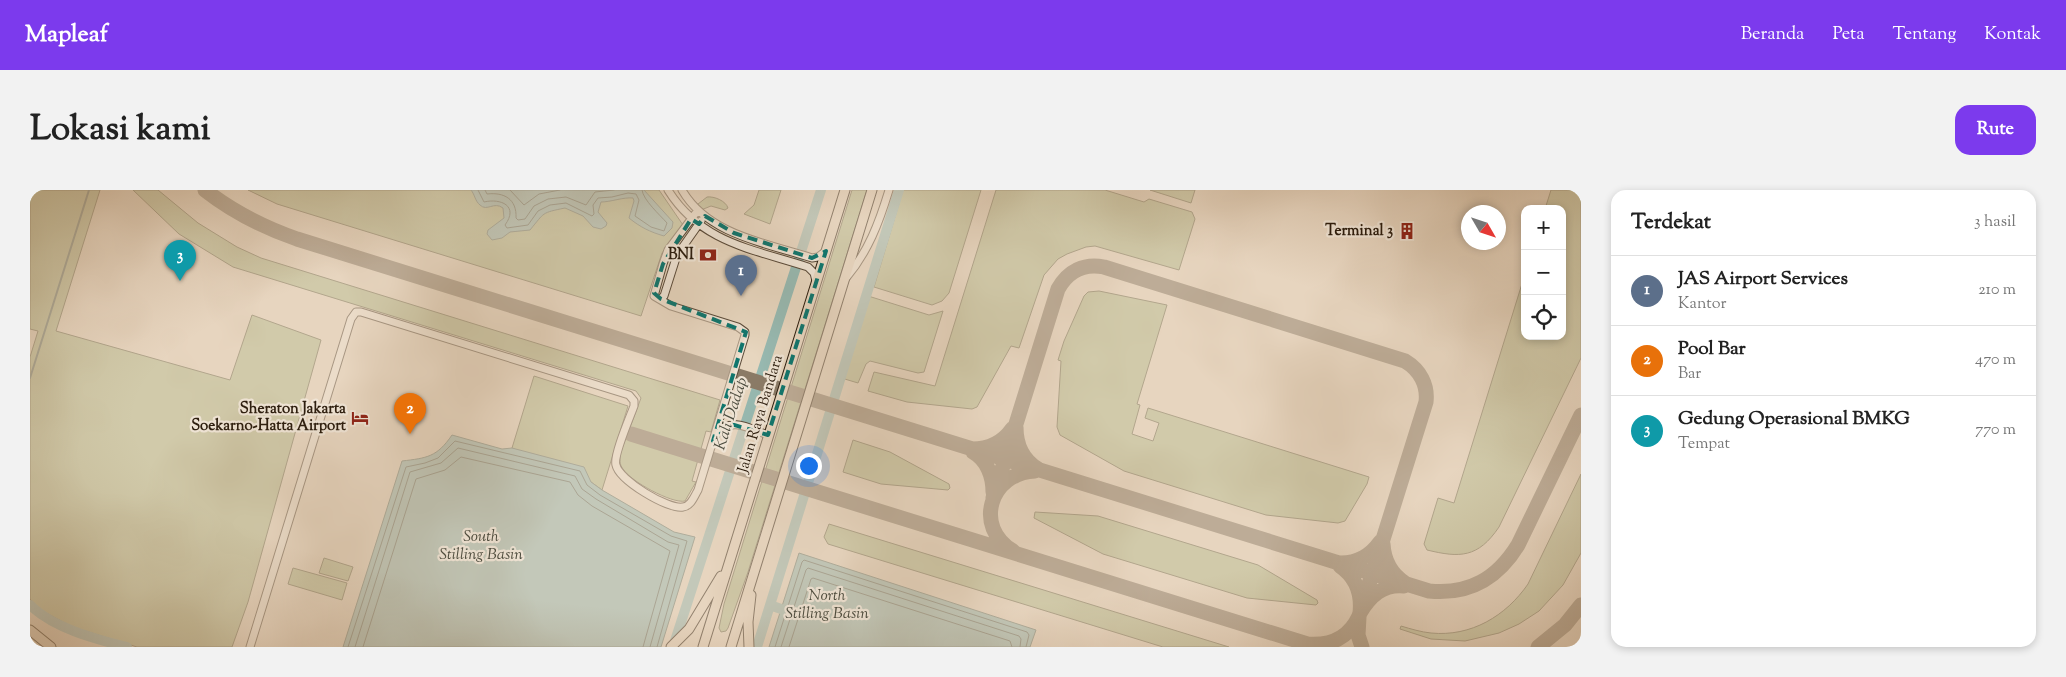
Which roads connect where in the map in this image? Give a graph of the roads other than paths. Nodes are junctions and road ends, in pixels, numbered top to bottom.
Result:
1 (668, 190) edge
2 (682, 190) edge
3 (845, 190) edge
4 (872, 190) edge
5 (889, 190) edge
6 (698, 210) junction
7 (704, 216) junction
8 (691, 219) junction
9 (699, 224) junction
10 (826, 251) junction
11 (845, 280) junction
12 (816, 281) junction
13 (660, 299) junction
14 (768, 435) junction
15 (712, 441) junction
16 (729, 563) junction
17 (755, 570) junction
18 (30, 630) edge
19 (51, 647) edge
20 (250, 647) edge
21 (671, 647) edge
22 (703, 647) edge
23 (730, 647) edge
24 (749, 647) edge

1 - 8 street
2 - 6 street
3 - 10 main road, Jalan Raya Bandara
4 - 11 main road
5 - 11 street
6 - 7 street
6 - 8 street
7 - 9 street
7 - 10 street
8 - 9 street
8 - 13 street
9 - 12 street
9 - 13 street
10 - 12 main road, Jalan Raya Bandara
11 - 17 main road
12 - 14 main road, Jalan Raya Bandara
13 - 15 street
14 - 15 street
14 - 16 main road, Jalan Raya Bandara
15 - 20 street
16 - 21 main road
16 - 22 main road, Jalan Raya Bandara
17 - 23 main road
17 - 24 main road
18 - 19 main road

